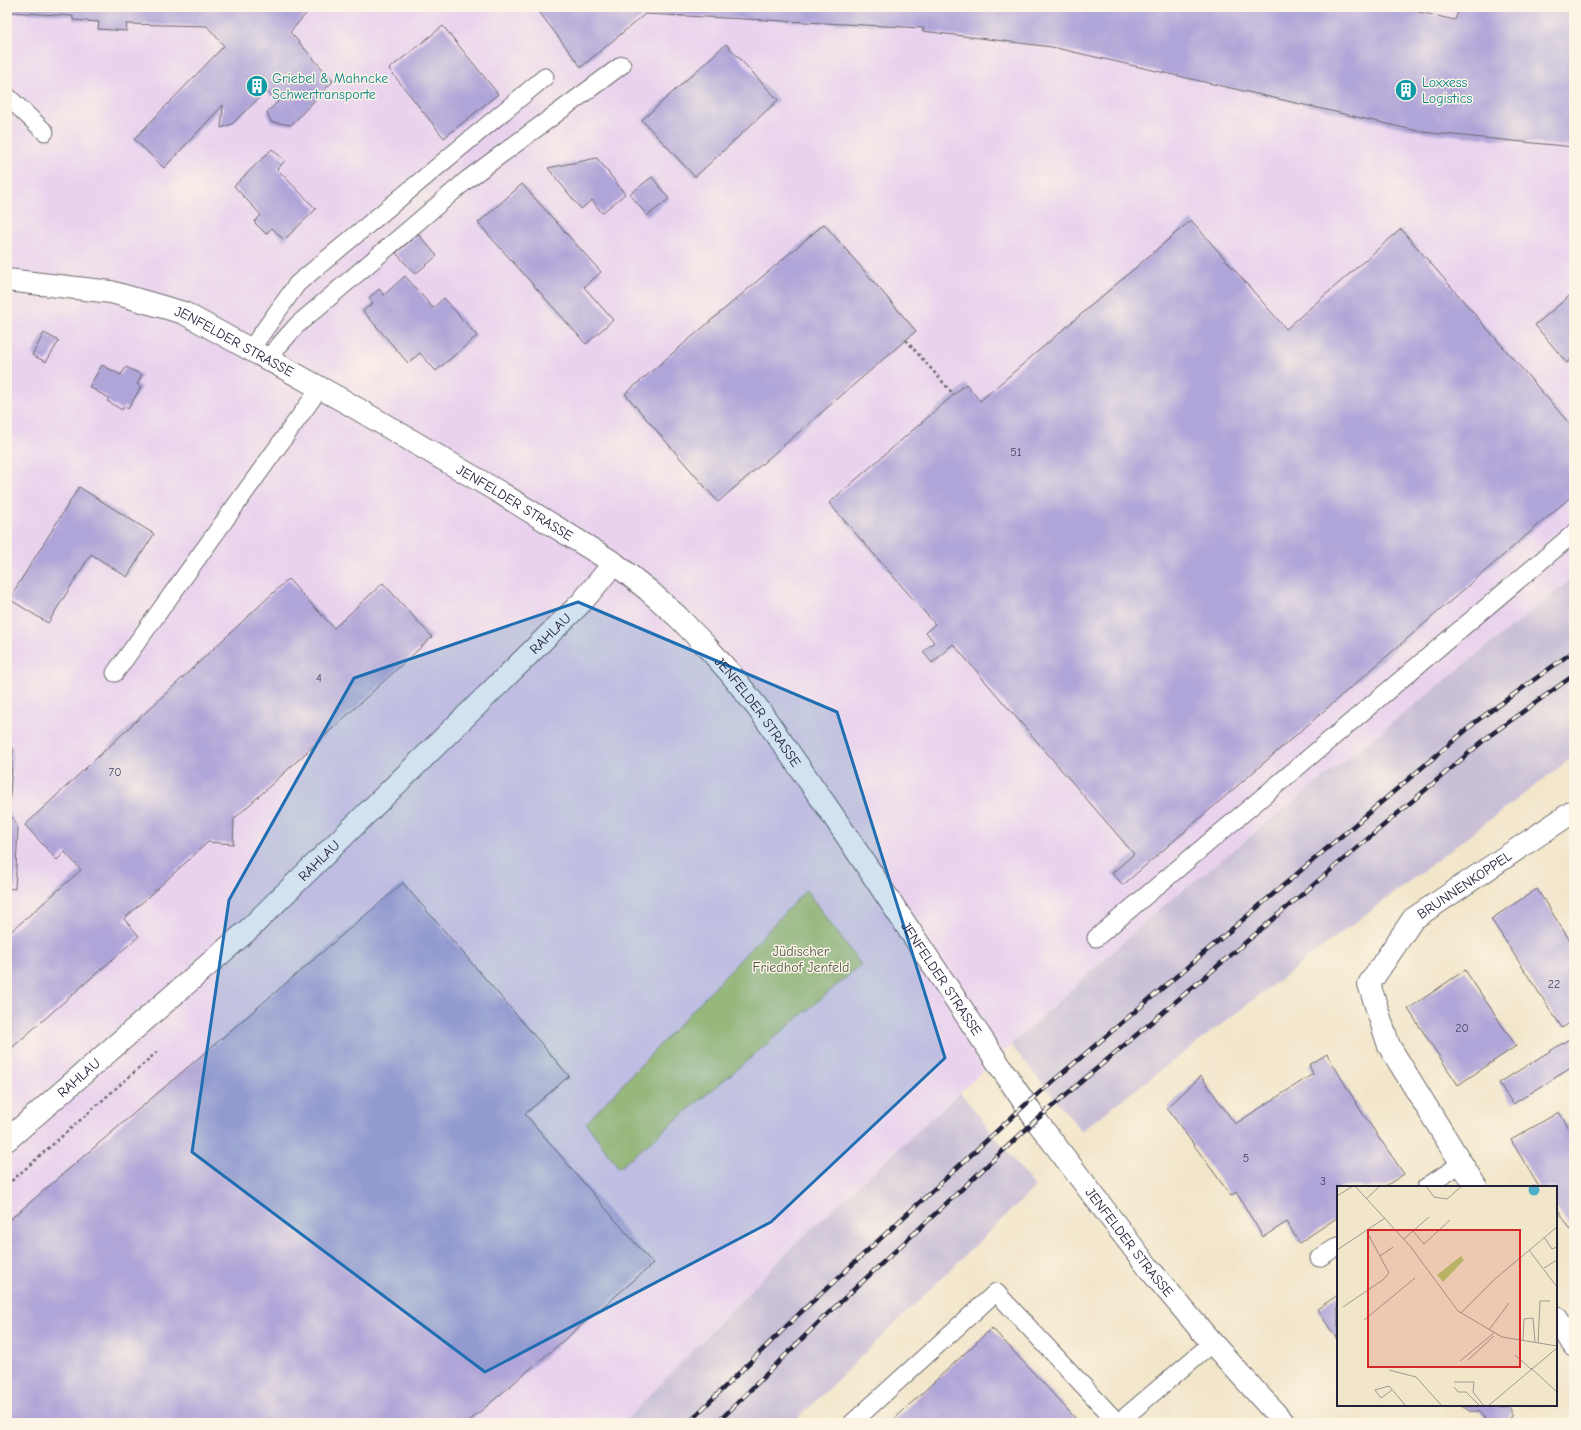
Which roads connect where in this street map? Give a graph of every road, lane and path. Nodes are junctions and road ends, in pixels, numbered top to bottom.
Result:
1 (622, 65) dead end
2 (545, 77) dead end
3 (7, 96) edge
4 (45, 132) dead end
5 (7, 280) edge
6 (906, 340) dead end
7 (259, 354) junction
8 (320, 388) junction
9 (954, 395) dead end
10 (1574, 533) edge
11 (614, 562) junction
12 (115, 672) dead end
13 (1574, 812) edge
14 (1096, 938) dead end
15 (158, 1051) dead end
16 (7, 1140) edge
17 (1462, 1163) junction
18 (7, 1185) edge
19 (1428, 1186) edge
20 (1475, 1186) edge
21 (1337, 1247) edge
22 (1319, 1258) dead end
23 (1557, 1319) edge
24 (1212, 1343) junction
25 (1574, 1346) edge
26 (852, 1423) edge
27 (1118, 1423) edge
28 (1284, 1423) edge

1 - 7 lane
2 - 7 lane
3 - 4 lane
5 - 7 street, JENFELDER STRASSE
6 - 9 path
7 - 8 street, JENFELDER STRASSE
8 - 11 street, JENFELDER STRASSE
8 - 12 lane
10 - 14 lane
11 - 16 street, RAHLAU
11 - 24 street, JENFELDER STRASSE
13 - 17 street, BRUNNENKOPPEL
15 - 18 path
17 - 19 lane
17 - 20 street, BRUNNENKOPPEL
21 - 22 lane
23 - 25 street
24 - 27 lane
24 - 28 street, JENFELDER STRASSE
26 - 27 lane

